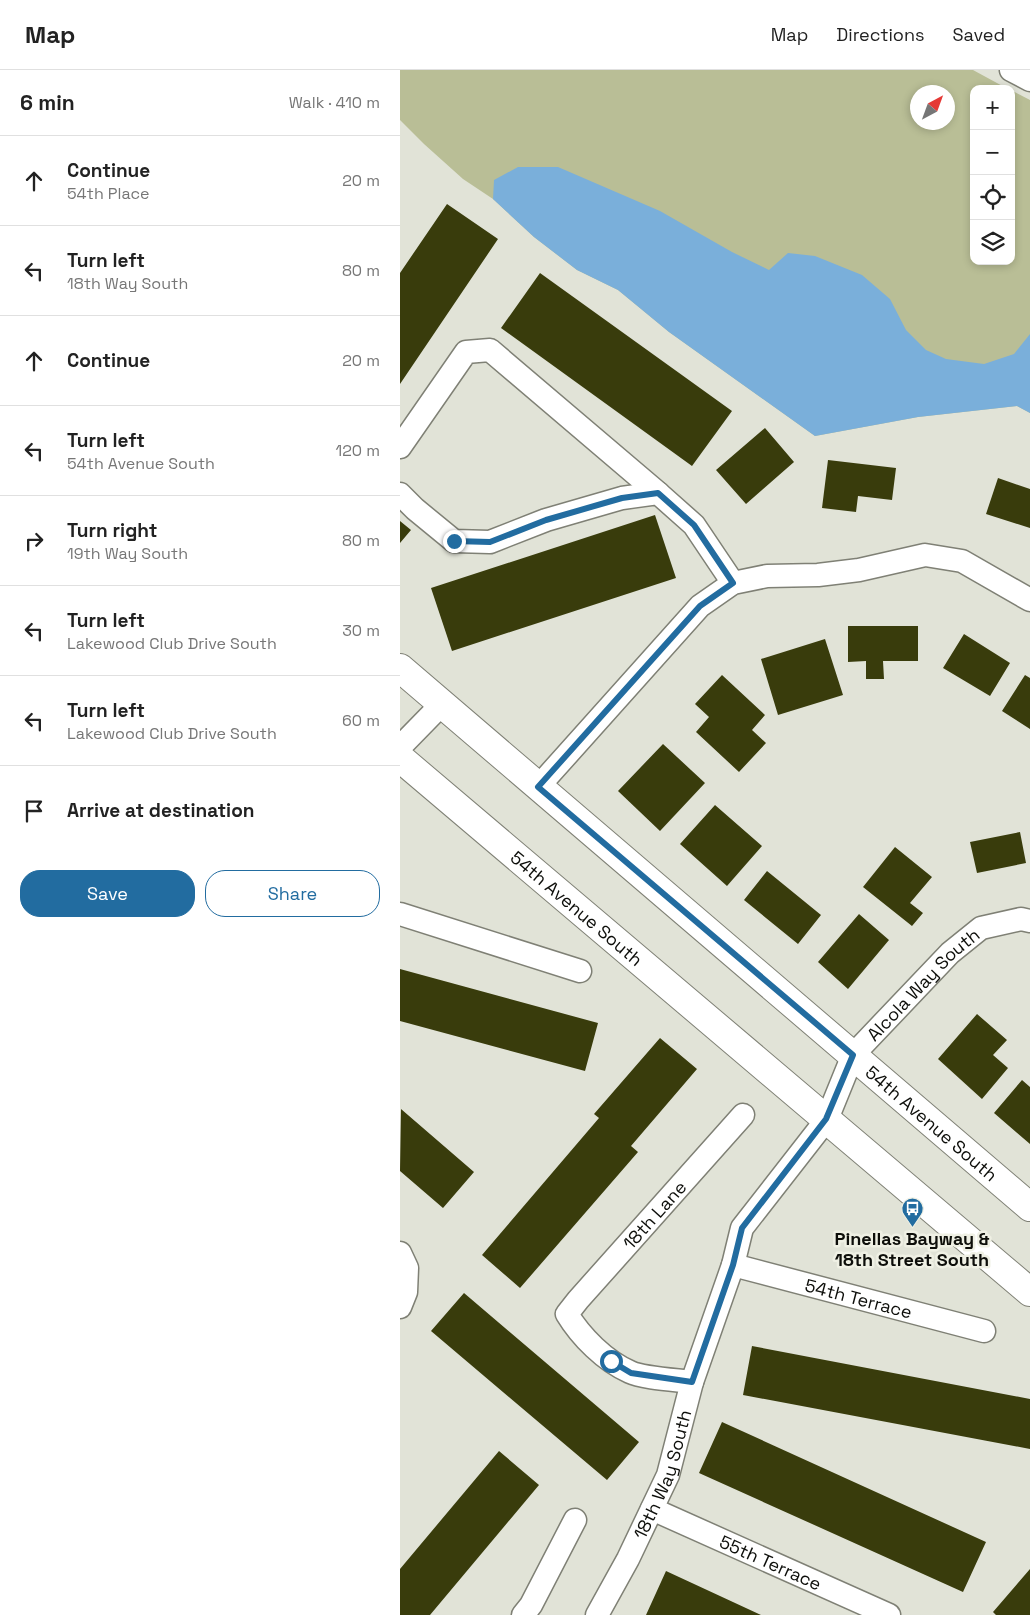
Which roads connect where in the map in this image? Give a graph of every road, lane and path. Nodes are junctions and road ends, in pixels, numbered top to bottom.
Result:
1 (1011, 70) edge
2 (1030, 80) edge
3 (400, 447) edge
4 (658, 493) junction
5 (400, 494) edge
6 (733, 583) junction
7 (1030, 600) edge
8 (400, 668) edge
9 (442, 704) junction
10 (400, 747) edge
11 (400, 758) edge
12 (538, 787) junction
13 (400, 914) edge
14 (1030, 921) edge
15 (580, 971) dead end
16 (853, 1055) junction
17 (743, 1115) dead end
18 (826, 1119) junction
19 (1030, 1207) edge
20 (400, 1253) edge
21 (733, 1265) junction
22 (1030, 1292) edge
23 (400, 1307) edge
24 (984, 1331) dead end
25 (692, 1382) junction
26 (652, 1509) junction
27 (575, 1520) dead end
28 (523, 1615) edge
29 (597, 1615) edge
30 (889, 1615) edge

1 - 2 street
3 - 4 street
4 - 5 street
4 - 6 street
6 - 7 street
6 - 12 street
8 - 9 main road, 54th Avenue South
9 - 10 street
9 - 12 main road, 54th Avenue South
11 - 18 main road, 54th Avenue South
12 - 16 main road, 54th Avenue South
13 - 15 street
14 - 16 street, Alcola Way South
16 - 18 street, 18th Way South
16 - 19 main road, 54th Avenue South
17 - 25 street, 18th Lane
18 - 21 street, 18th Way South
18 - 22 main road, 54th Avenue South
20 - 23 street
21 - 24 street, 54th Terrace
21 - 25 street, 18th Way South
25 - 26 street, 18th Way South
26 - 29 street, 18th Way South
26 - 30 street, 55th Terrace
27 - 28 street

